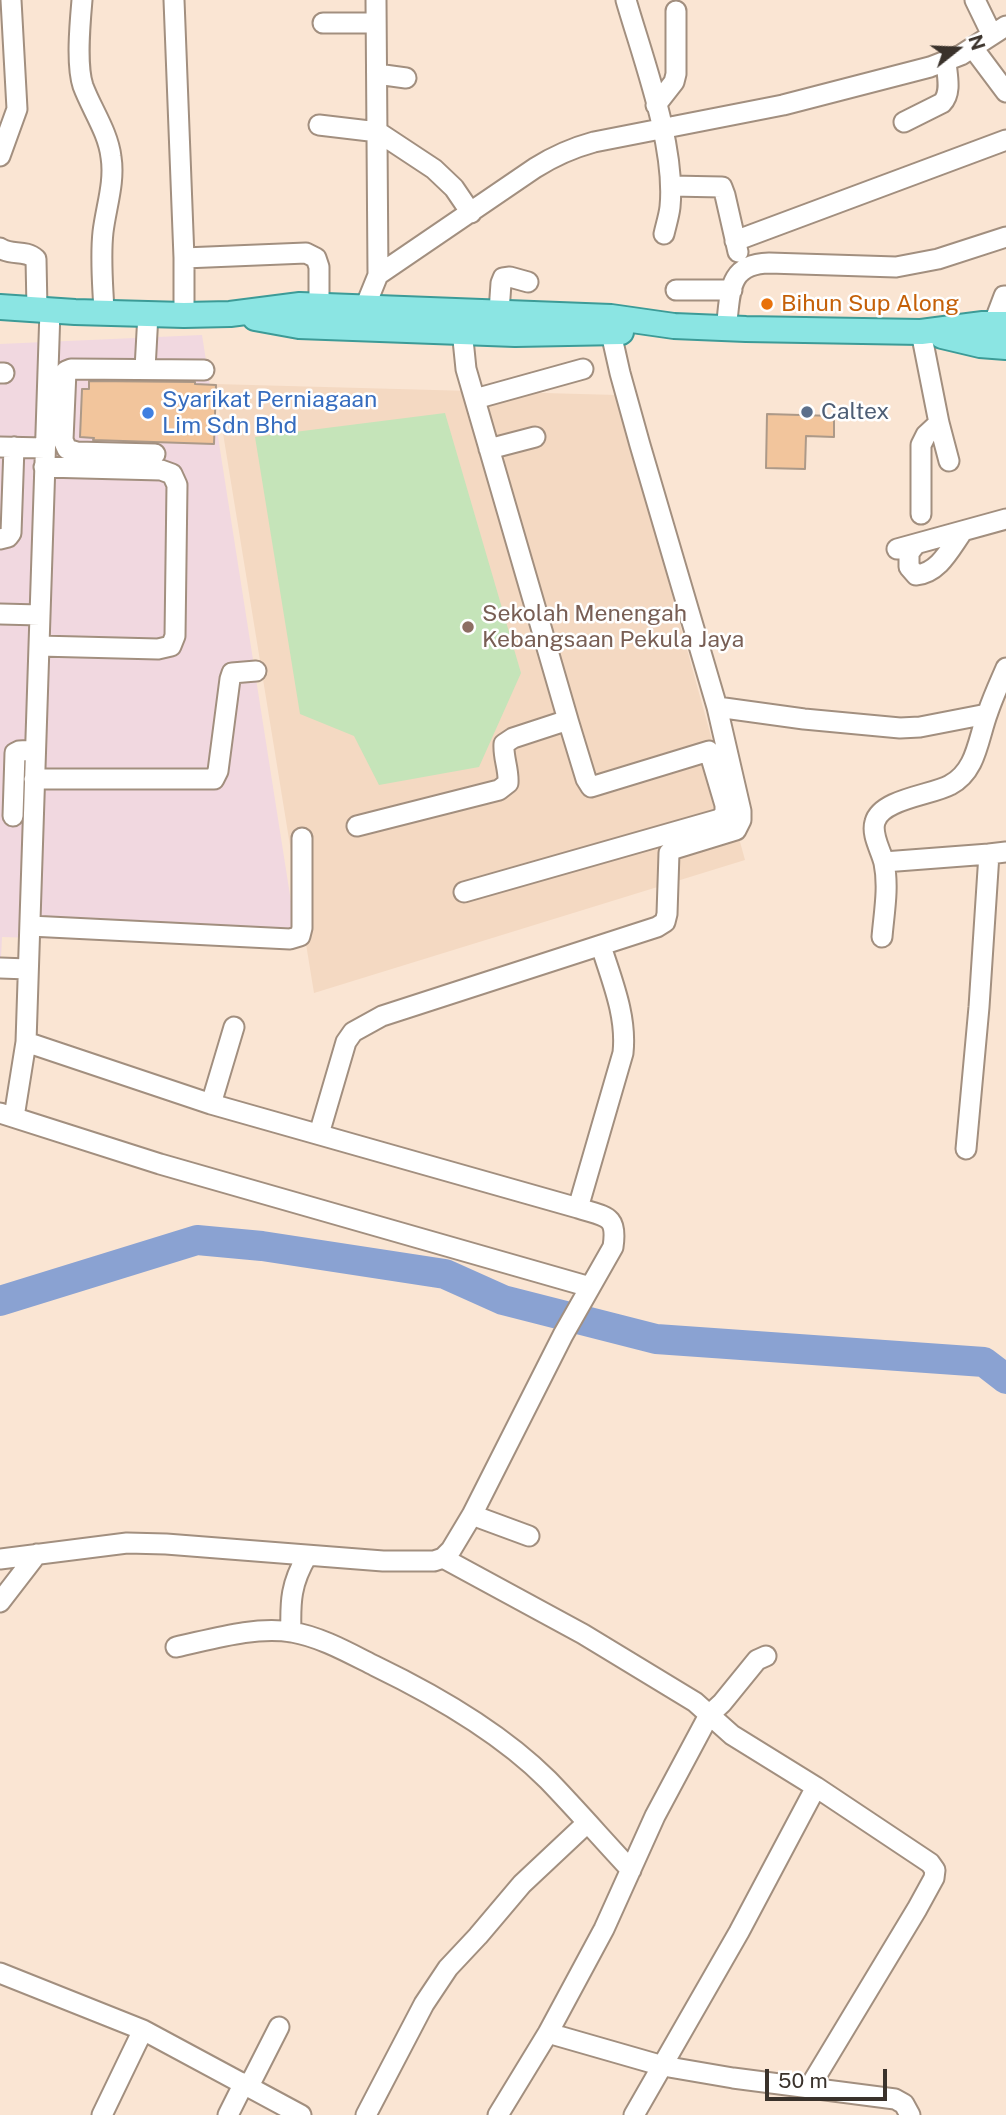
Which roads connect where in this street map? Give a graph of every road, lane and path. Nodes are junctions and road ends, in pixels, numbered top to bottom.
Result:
1 (11, 0) edge
2 (82, 0) edge
3 (174, 0) edge
4 (376, 0) edge
5 (626, 0) edge
6 (975, 0) edge
7 (677, 11) dead end
8 (323, 23) dead end
9 (376, 23) junction
10 (999, 31) edge
11 (973, 48) junction
12 (946, 62) junction
13 (377, 74) junction
14 (406, 78) dead end
15 (1006, 92) edge
16 (656, 105) junction
17 (904, 122) dead end
18 (318, 125) dead end
19 (663, 130) junction
20 (378, 132) junction
21 (1006, 140) edge
22 (0, 156) edge
23 (671, 186) junction
24 (471, 213) junction
25 (664, 234) dead end
26 (1006, 237) edge
27 (735, 241) junction
28 (0, 248) edge
29 (184, 258) junction
30 (743, 268) junction
31 (379, 275) junction
32 (528, 282) dead end
33 (676, 290) dead end
34 (732, 290) junction
35 (1006, 296) edge
36 (319, 306) junction
37 (0, 307) edge
38 (365, 307) junction
39 (43, 310) junction
40 (499, 312) junction
41 (104, 313) junction
42 (148, 314) junction
43 (230, 314) junction
44 (184, 315) junction
45 (461, 321) junction
46 (1000, 325) edge
47 (674, 326) junction
48 (726, 329) junction
49 (611, 332) junction
50 (921, 332) junction
51 (1006, 348) edge
52 (145, 369) junction
53 (583, 369) dead end
54 (204, 370) dead end
55 (475, 399) junction
56 (939, 423) junction
57 (535, 437) dead end
58 (7, 447) edge
59 (489, 449) junction
60 (155, 454) dead end
61 (45, 457) junction
62 (949, 461) dead end
63 (921, 514) dead end
64 (1006, 519) edge
65 (963, 531) junction
66 (0, 539) edge
67 (916, 544) junction
68 (897, 549) dead end
69 (0, 614) edge
70 (40, 615) junction
71 (39, 646) junction
72 (1006, 668) edge
73 (256, 671) dead end
74 (717, 707) junction
75 (987, 713) junction
76 (568, 720) junction
77 (35, 750) junction
78 (34, 779) junction
79 (6, 816) edge
80 (33, 816) junction
81 (357, 826) dead end
82 (302, 838) dead end
83 (998, 853) edge
84 (884, 862) junction
85 (464, 892) dead end
86 (30, 926) junction
87 (882, 937) dead end
88 (601, 946) junction
89 (0, 968) edge
90 (28, 969) junction
91 (234, 1027) dead end
92 (26, 1042) junction
93 (211, 1104) junction
94 (7, 1115) edge
95 (318, 1134) junction
96 (966, 1149) dead end
97 (578, 1208) junction
98 (590, 1287) junction
99 (472, 1515) junction
100 (528, 1536) dead end
101 (37, 1554) junction
102 (307, 1556) junction
103 (443, 1558) junction
104 (0, 1559) edge
105 (0, 1602) edge
106 (291, 1632) junction
107 (176, 1647) dead end
108 (766, 1656) dead end
109 (709, 1715) junction
110 (816, 1787) junction
111 (587, 1823) junction
112 (631, 1870) junction
113 (0, 1973) edge
114 (279, 2027) dead end
115 (143, 2030) junction
116 (548, 2033) junction
117 (663, 2066) junction
118 (247, 2084) junction
119 (809, 2088) junction
120 (102, 2115) edge
121 (228, 2115) edge
122 (301, 2115) edge
123 (366, 2115) edge
124 (498, 2115) edge
125 (634, 2115) edge
126 (910, 2115) edge

1 - 22 street
2 - 41 street
3 - 29 street
4 - 9 street
5 - 16 street
6 - 10 street
7 - 16 street
8 - 9 street
9 - 13 street
10 - 11 street
11 - 12 street
11 - 15 street
12 - 17 street
12 - 19 street
13 - 14 street
13 - 20 street
16 - 19 street
18 - 20 street
19 - 23 street
19 - 24 street
20 - 24 street
20 - 31 street
21 - 27 street
23 - 25 street
23 - 27 street
24 - 31 street
26 - 30 street
27 - 30 street
28 - 39 street
29 - 36 street
29 - 44 street
30 - 34 street
31 - 38 street
32 - 40 street
33 - 34 street
34 - 48 street
35 - 46 street
36 - 38 main road
36 - 43 main road
37 - 39 main road
38 - 45 main road
39 - 41 main road
39 - 61 street
40 - 45 main road
40 - 47 main road
41 - 42 main road
42 - 44 main road
42 - 52 street
43 - 44 main road
43 - 45 main road
45 - 49 main road
45 - 55 street
46 - 50 main road
47 - 48 main road
47 - 49 main road
48 - 50 main road
49 - 74 street
50 - 51 main road
50 - 56 street
52 - 54 street
52 - 60 street
53 - 55 street
55 - 59 street
56 - 62 street
56 - 63 street
57 - 59 street
58 - 61 street
58 - 66 street
59 - 76 street
61 - 70 street
61 - 71 street
64 - 65 street
65 - 67 street
65 - 67 street
67 - 68 street
69 - 70 street
70 - 71 street
71 - 77 street
72 - 75 street
73 - 78 street
74 - 75 street
74 - 88 street
75 - 84 street
76 - 81 street
76 - 85 street
77 - 78 street
77 - 79 street
78 - 80 street
79 - 80 street
80 - 86 street
82 - 86 street
83 - 84 street
83 - 96 street
84 - 87 street
86 - 90 street
88 - 95 street
88 - 97 street
89 - 90 street
90 - 92 street
91 - 93 street
92 - 93 street
92 - 94 street
93 - 95 street
94 - 98 street
95 - 97 street
97 - 98 street
98 - 99 street
99 - 100 street
99 - 103 street
101 - 102 street
101 - 104 street
101 - 105 street
102 - 103 street
102 - 106 street
103 - 109 street
106 - 107 street
106 - 111 street
108 - 109 street
109 - 110 street
109 - 112 street
110 - 117 street
110 - 119 street
111 - 112 street
111 - 123 street
112 - 116 street
113 - 115 street
114 - 118 street
115 - 118 street
115 - 120 street
116 - 117 street
116 - 124 street
117 - 119 street
117 - 125 street
118 - 121 street
118 - 122 street
119 - 126 street

